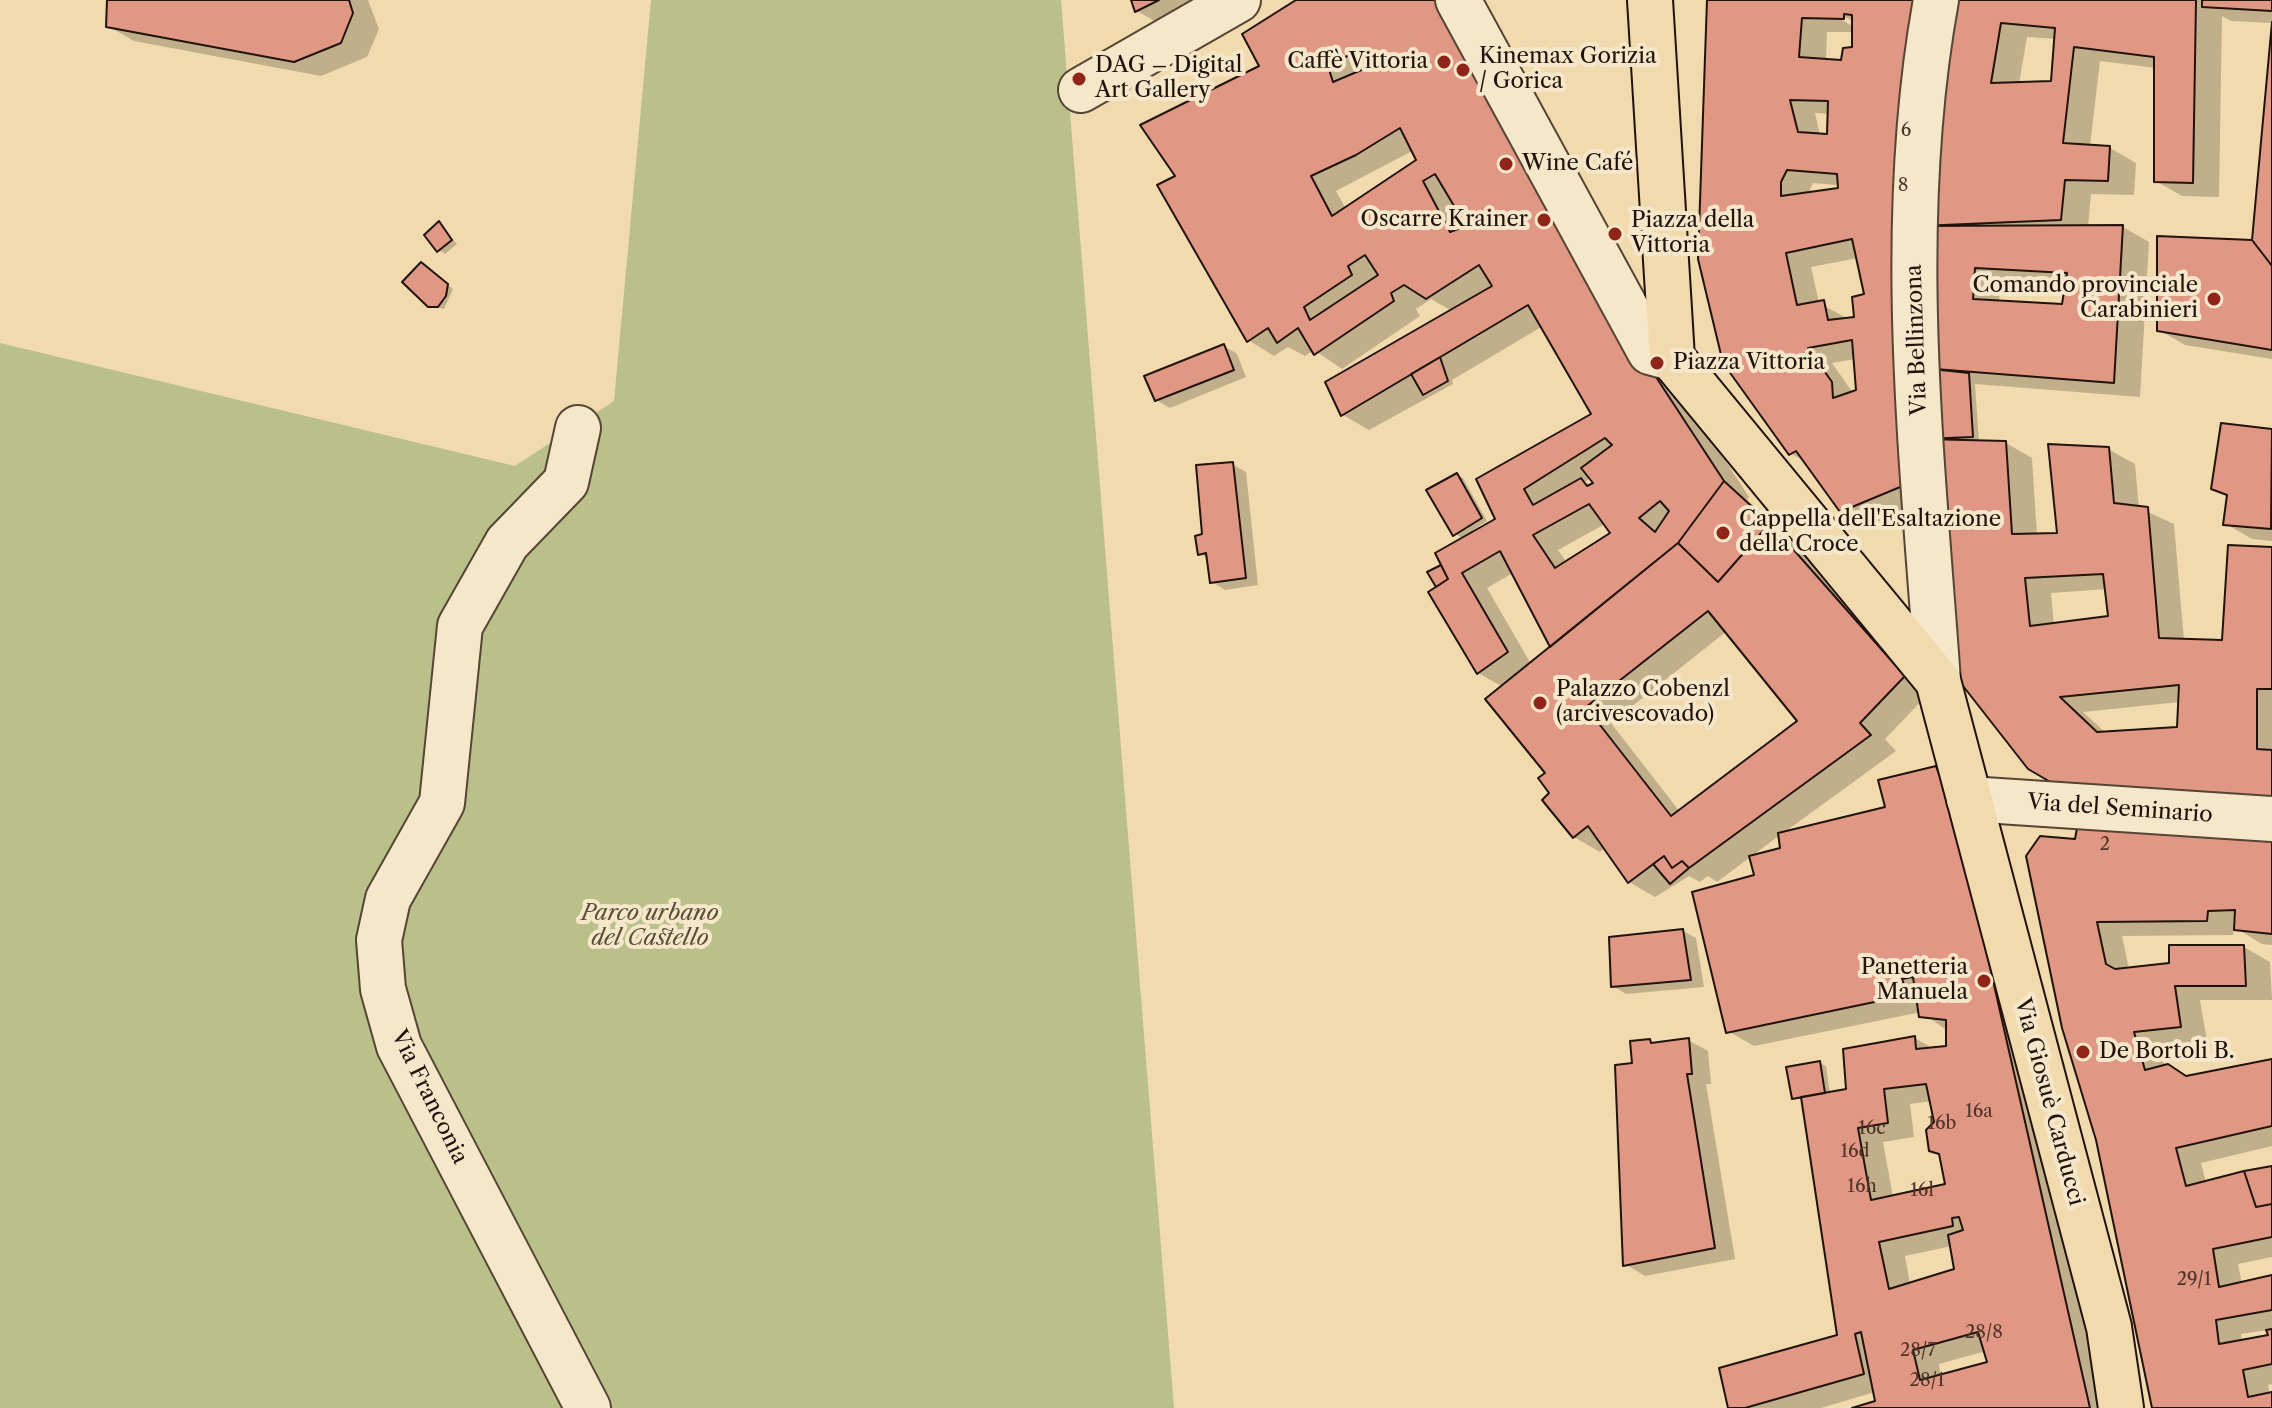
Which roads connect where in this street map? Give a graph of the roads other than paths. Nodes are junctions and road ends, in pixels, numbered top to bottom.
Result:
1 (1238, 0) edge
2 (1458, 0) edge
3 (1650, 0) edge
4 (1936, 0) edge
5 (1081, 90) dead end
6 (1672, 358) junction
7 (578, 428) dead end
8 (1938, 681) junction
9 (1969, 799) junction
10 (2272, 819) edge
11 (588, 1408) edge
12 (2121, 1408) edge

1 - 5 street
2 - 6 street
3 - 6 main road
4 - 8 street, Via Bellinzona
6 - 8 main road
7 - 11 street, Via Franconia
8 - 9 main road, Via Giosuè Carducci
9 - 10 street, Via del Seminario
9 - 12 main road, Via Giosuè Carducci

